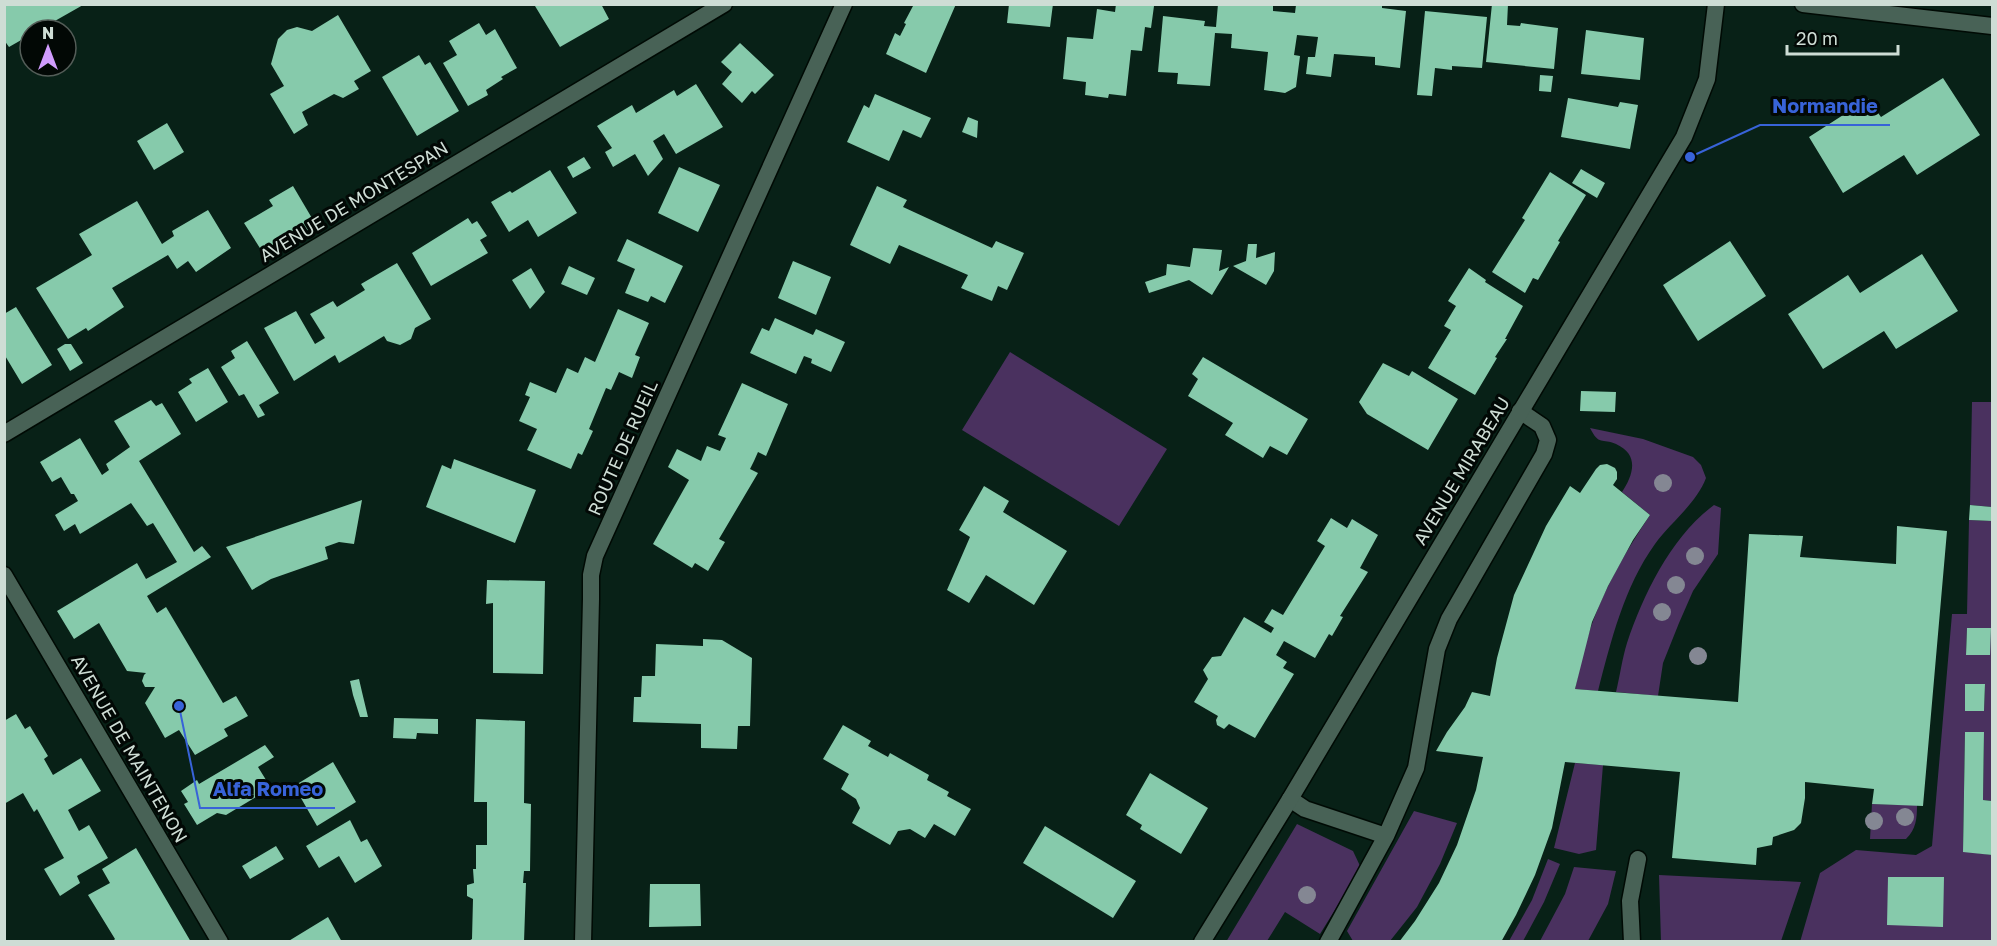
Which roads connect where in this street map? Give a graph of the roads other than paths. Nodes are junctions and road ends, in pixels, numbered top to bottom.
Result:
1 (724, 4) edge
2 (844, 4) edge
3 (1716, 4) edge
4 (1803, 4) edge
5 (1992, 26) edge
6 (1520, 411) junction
7 (4, 434) edge
8 (4, 575) edge
9 (1290, 799) junction
10 (1386, 836) junction
11 (1638, 859) dead end
12 (1629, 940) edge
13 (220, 942) edge
14 (583, 942) edge
15 (1202, 942) edge
16 (1328, 942) edge

1 - 7 street, AVENUE DE MONTESPAN
2 - 14 street, ROUTE DE RUEIL
3 - 6 street, AVENUE MIRABEAU
4 - 5 street
6 - 9 street, AVENUE MIRABEAU
6 - 10 street
8 - 13 street, AVENUE DE MAINTENON
9 - 10 street
9 - 15 street, AVENUE MIRABEAU
10 - 16 street
11 - 12 street

